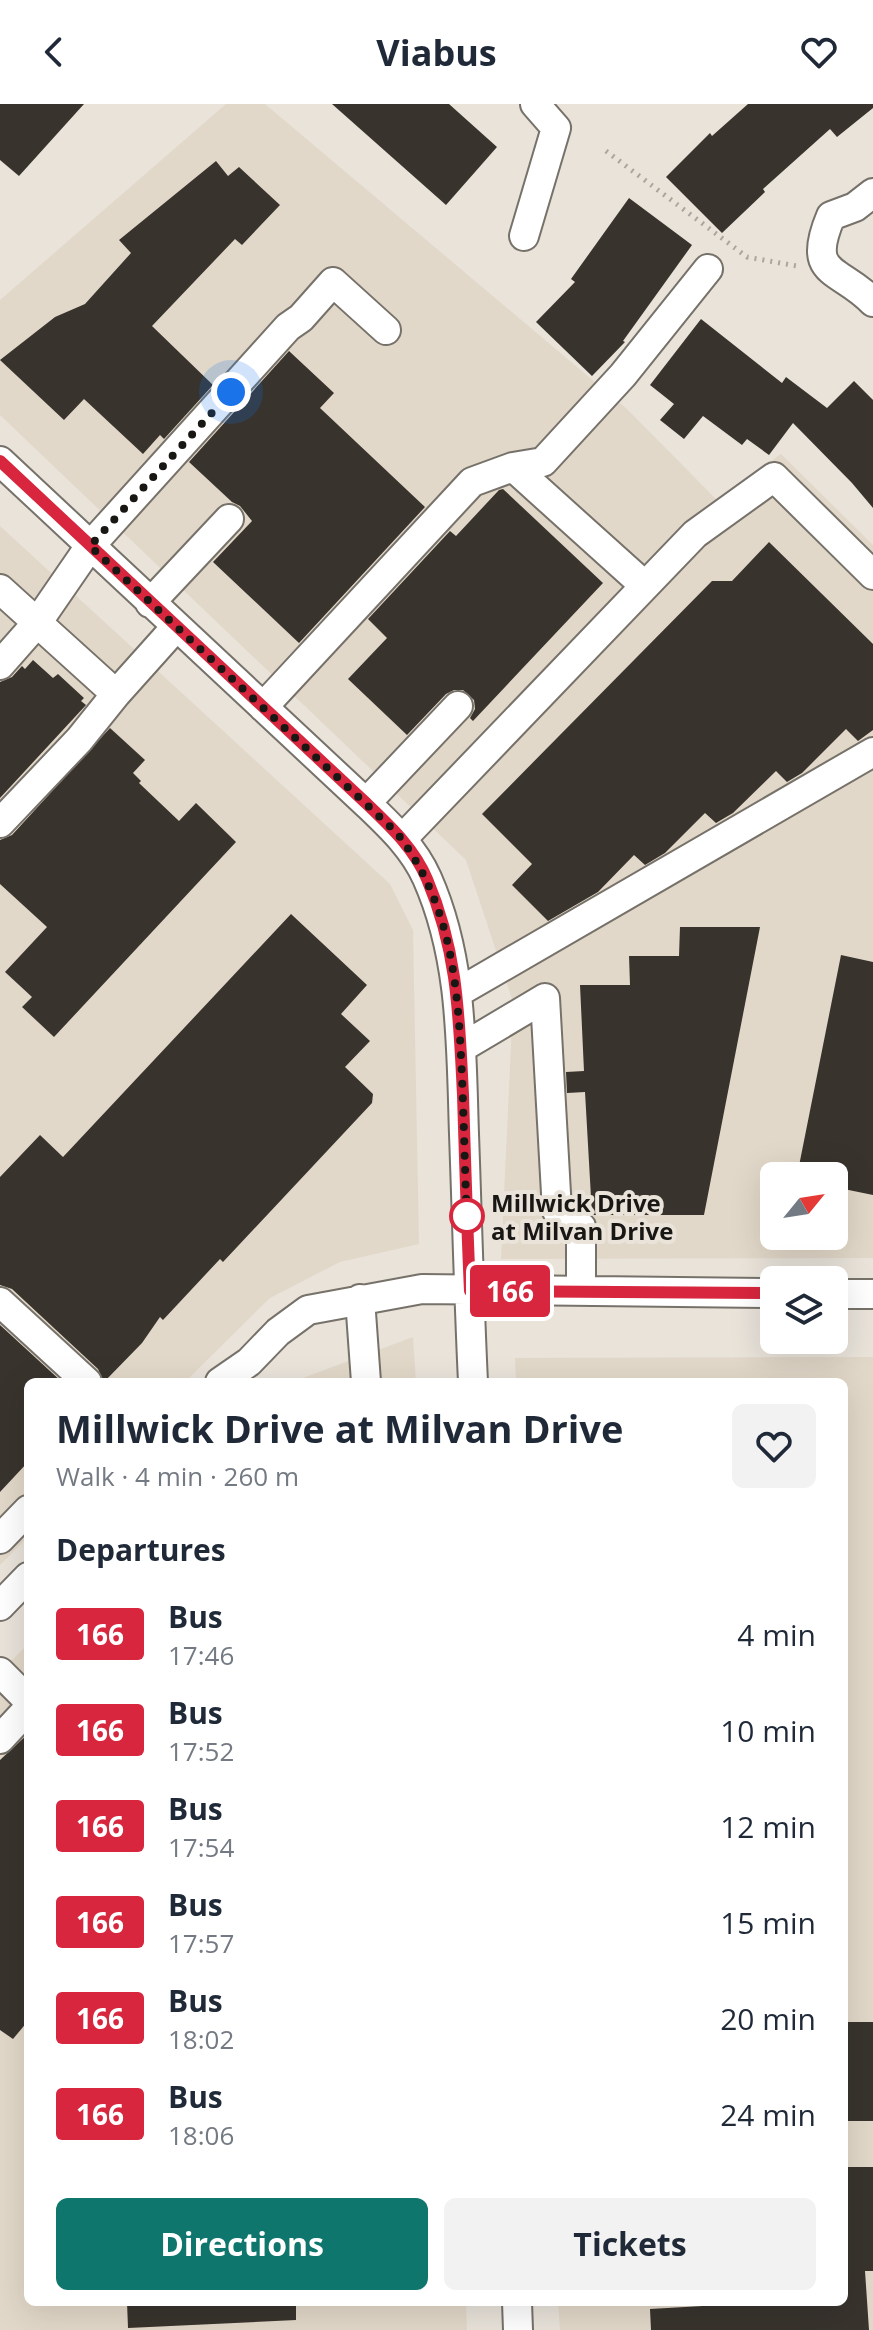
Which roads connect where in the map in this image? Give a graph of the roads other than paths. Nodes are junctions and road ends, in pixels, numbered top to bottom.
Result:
1 (535, 104) edge
2 (873, 193) edge
3 (524, 236) dead end
4 (708, 269) dead end
5 (873, 302) edge
6 (386, 330) dead end
7 (513, 467) junction
8 (4, 473) edge
9 (229, 519) dead end
10 (90, 546) junction
11 (873, 575) edge
12 (644, 585) junction
13 (0, 589) edge
14 (150, 603) junction
15 (37, 623) junction
16 (176, 627) junction
17 (0, 665) edge
18 (116, 694) junction
19 (458, 706) dead end
20 (263, 707) junction
21 (873, 752) edge
22 (366, 803) junction
23 (0, 823) edge
24 (402, 839) junction
25 (457, 993) junction
26 (461, 1048) junction
27 (470, 1291) junction
28 (581, 1291) junction
29 (760, 1293) edge
30 (848, 1294) edge
31 (873, 1294) edge
32 (360, 1299) junction
33 (0, 1302) edge
34 (83, 1378) edge
35 (226, 1378) edge
36 (366, 1378) edge
37 (473, 1378) edge
38 (24, 1514) edge
39 (0, 1539) edge
40 (24, 1581) edge
41 (0, 1606) edge
42 (0, 1672) edge
43 (24, 1696) edge
44 (24, 1713) edge
45 (0, 1739) edge
46 (517, 2306) edge
47 (518, 2330) edge

1 - 3 street
2 - 5 street
4 - 7 street
6 - 10 street
7 - 12 street
7 - 20 street
8 - 10 street
9 - 14 street
10 - 14 street
10 - 15 street
11 - 12 street
12 - 24 street
13 - 15 street
14 - 16 street
15 - 17 street
15 - 18 street
16 - 18 street
16 - 20 street
18 - 23 street
19 - 22 street
20 - 22 street
21 - 25 street
22 - 24 street
24 - 25 street
25 - 26 street
26 - 27 street
26 - 28 street
27 - 28 street
27 - 32 street
27 - 37 street
28 - 29 street
30 - 31 street
32 - 35 street
32 - 36 street
33 - 34 street
38 - 39 street
40 - 41 street
42 - 43 street
44 - 45 street
46 - 47 street

